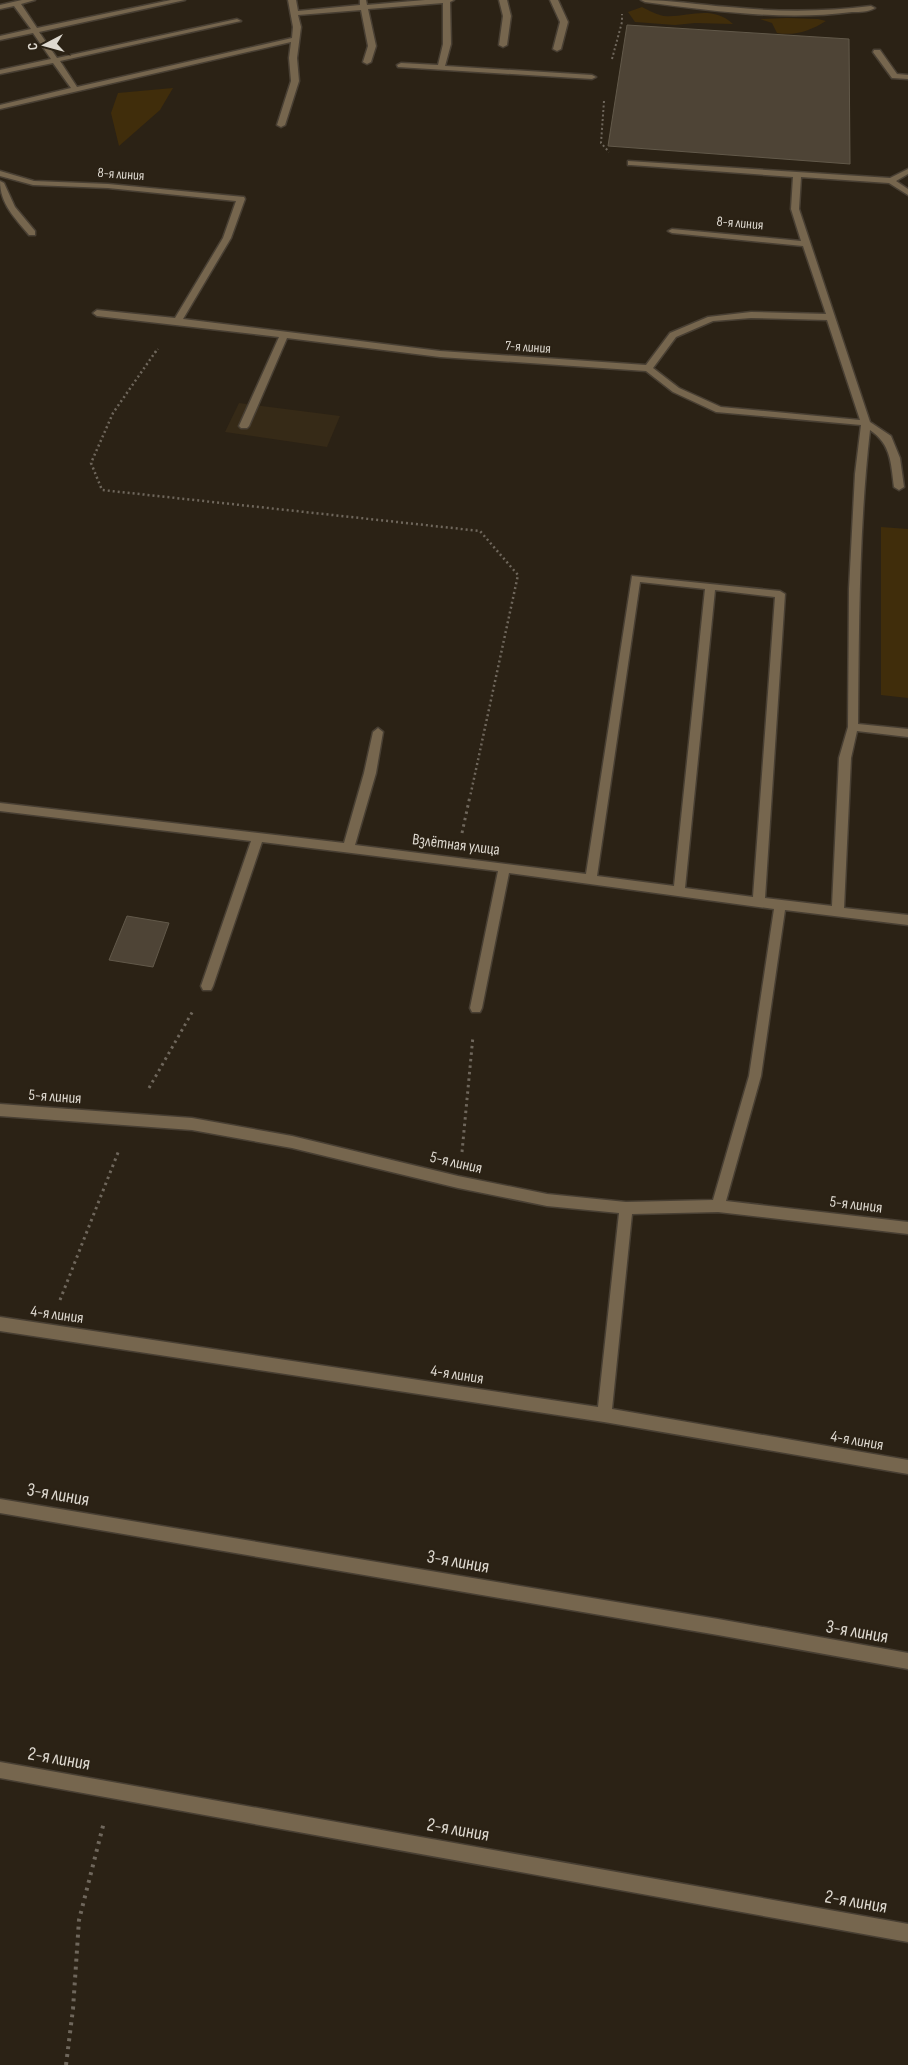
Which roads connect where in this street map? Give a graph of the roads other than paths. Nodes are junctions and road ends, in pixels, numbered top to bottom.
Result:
1 (31, 0) edge
2 (181, 0) edge
3 (292, 0) edge
4 (446, 0) edge
5 (450, 0) edge
6 (503, 0) edge
7 (554, 0) edge
8 (645, 0) edge
9 (16, 3) junction
10 (364, 4) edge
11 (0, 7) edge
12 (871, 8) dead end
13 (294, 13) junction
14 (237, 20) dead end
15 (35, 31) junction
16 (0, 38) edge
17 (295, 39) junction
18 (503, 45) dead end
19 (557, 49) dead end
20 (877, 52) dead end
21 (55, 60) junction
22 (367, 62) dead end
23 (401, 66) dead end
24 (441, 67) junction
25 (0, 72) edge
26 (592, 77) dead end
27 (908, 77) edge
28 (75, 89) junction
29 (0, 106) edge
30 (281, 124) dead end
31 (631, 163) dead end
32 (908, 171) edge
33 (0, 172) edge
34 (797, 176) junction
35 (890, 181) junction
36 (0, 183) edge
37 (908, 193) edge
38 (672, 231) dead end
39 (32, 233) dead end
40 (806, 244) junction
41 (97, 313) dead end
42 (831, 317) junction
43 (177, 322) junction
44 (284, 335) junction
45 (648, 368) junction
46 (866, 423) junction
47 (244, 426) dead end
48 (899, 487) dead end
49 (710, 587) junction
50 (853, 727) junction
51 (378, 732) dead end
52 (908, 733) edge
53 (0, 807) edge
54 (258, 838) junction
55 (348, 849) junction
56 (504, 868) junction
57 (591, 880) junction
58 (679, 891) junction
59 (759, 902) junction
60 (780, 905) junction
61 (838, 911) junction
62 (908, 920) edge
63 (207, 986) road end
64 (476, 1008) road end
65 (0, 1110) edge
66 (718, 1206) junction
67 (626, 1208) junction
68 (908, 1228) edge
69 (0, 1324) edge
70 (604, 1415) junction
71 (908, 1467) edge
72 (0, 1506) edge
73 (908, 1661) edge
74 (0, 1770) edge
75 (908, 1933) edge

1 - 9 street
2 - 15 street
3 - 13 street
4 - 5 street
4 - 10 street
4 - 24 street
6 - 18 street
7 - 19 street
8 - 12 street
9 - 11 street
9 - 15 street
10 - 13 street
10 - 22 street
13 - 17 street
14 - 21 street
15 - 16 street
15 - 21 street
17 - 28 street
17 - 30 street
20 - 27 street
21 - 25 street
21 - 28 street
23 - 24 street
24 - 26 street
28 - 29 street
31 - 34 street
32 - 35 street
33 - 43 street, 8-я линия
34 - 35 street
34 - 40 street
35 - 37 street
36 - 39 street
38 - 40 street, 8-я линия
40 - 42 street
41 - 43 street, 7-я линия
42 - 45 street
42 - 46 street
43 - 44 street, 7-я линия
44 - 45 street, 7-я линия
44 - 47 street
45 - 46 street
46 - 48 street
46 - 50 street
49 - 57 street
49 - 58 street
49 - 59 street
50 - 52 street
50 - 61 street
51 - 55 street
53 - 54 street, Взлётная улица
54 - 55 street, Взлётная улица
54 - 63 street
55 - 56 street, Взлётная улица
56 - 57 street, Взлётная улица
56 - 64 street
57 - 58 street, Взлётная улица
58 - 59 street, Взлётная улица
59 - 60 street, Взлётная улица
60 - 61 street, Взлётная улица
60 - 66 street
61 - 62 street, Взлётная улица
65 - 67 street, 5-я линия
66 - 67 street, 5-я линия
66 - 68 street, 5-я линия
67 - 70 street
69 - 70 street, 4-я линия
70 - 71 street, 4-я линия
72 - 73 street, 3-я линия
74 - 75 street, 2-я линия

